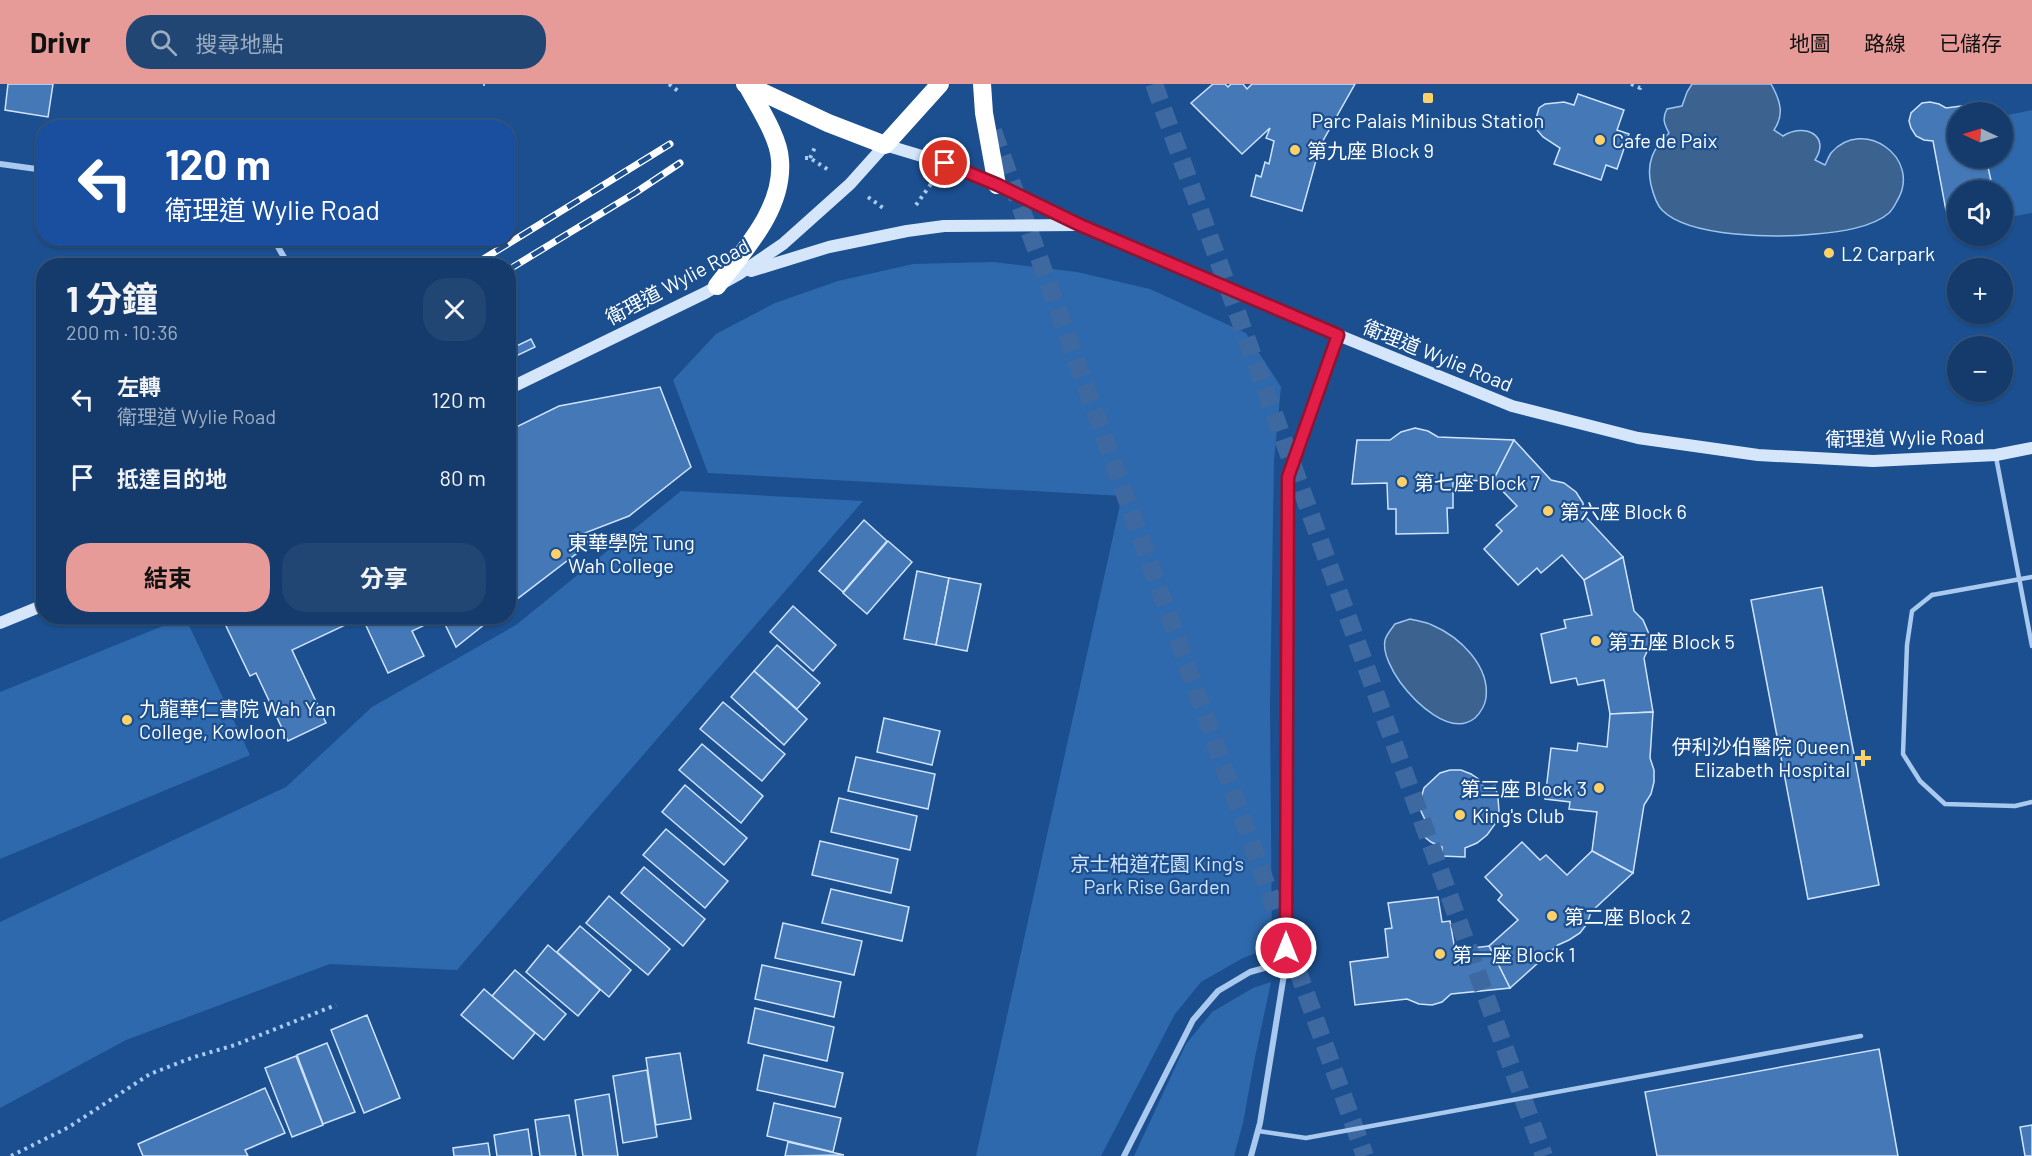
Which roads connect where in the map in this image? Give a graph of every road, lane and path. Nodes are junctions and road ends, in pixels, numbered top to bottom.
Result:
1 (669, 84) edge
2 (746, 84) edge
3 (940, 84) edge
4 (982, 84) edge
5 (1631, 84) edge
6 (1642, 84) edge
7 (678, 91) dead end
8 (885, 145) junction
9 (0, 164) edge
10 (36, 169) edge
11 (998, 185) junction
12 (1080, 225) junction
13 (739, 274) junction
14 (717, 286) junction
15 (1338, 335) junction
16 (516, 385) edge
17 (2032, 448) edge
18 (1996, 455) junction
19 (2032, 578) edge
20 (36, 608) edge
21 (0, 623) edge
22 (2032, 646) edge
23 (2032, 802) edge
24 (1286, 962) junction
25 (336, 1005) dead end
26 (1861, 1036) dead end
27 (1258, 1131) junction
28 (11, 1156) edge
29 (1124, 1156) edge
30 (1251, 1156) edge

1 - 7 path
2 - 8 highway
2 - 14 highway
3 - 8 highway
4 - 11 highway
5 - 6 path
8 - 11 street, 衛理道 Wylie Road
8 - 13 street, 衛理道 Wylie Road
9 - 10 street
11 - 12 street, 衛理道 Wylie Road
12 - 13 street
12 - 15 street, 衛理道 Wylie Road
13 - 14 street, 衛理道 Wylie Road
14 - 16 street, 衛理道 Wylie Road
15 - 18 street, 衛理道 Wylie Road
15 - 24 street
17 - 18 street, 衛理道 Wylie Road
18 - 22 lane
19 - 23 lane, bridge
20 - 21 street
24 - 27 street
24 - 29 street
25 - 28 path
26 - 27 lane
27 - 30 street

